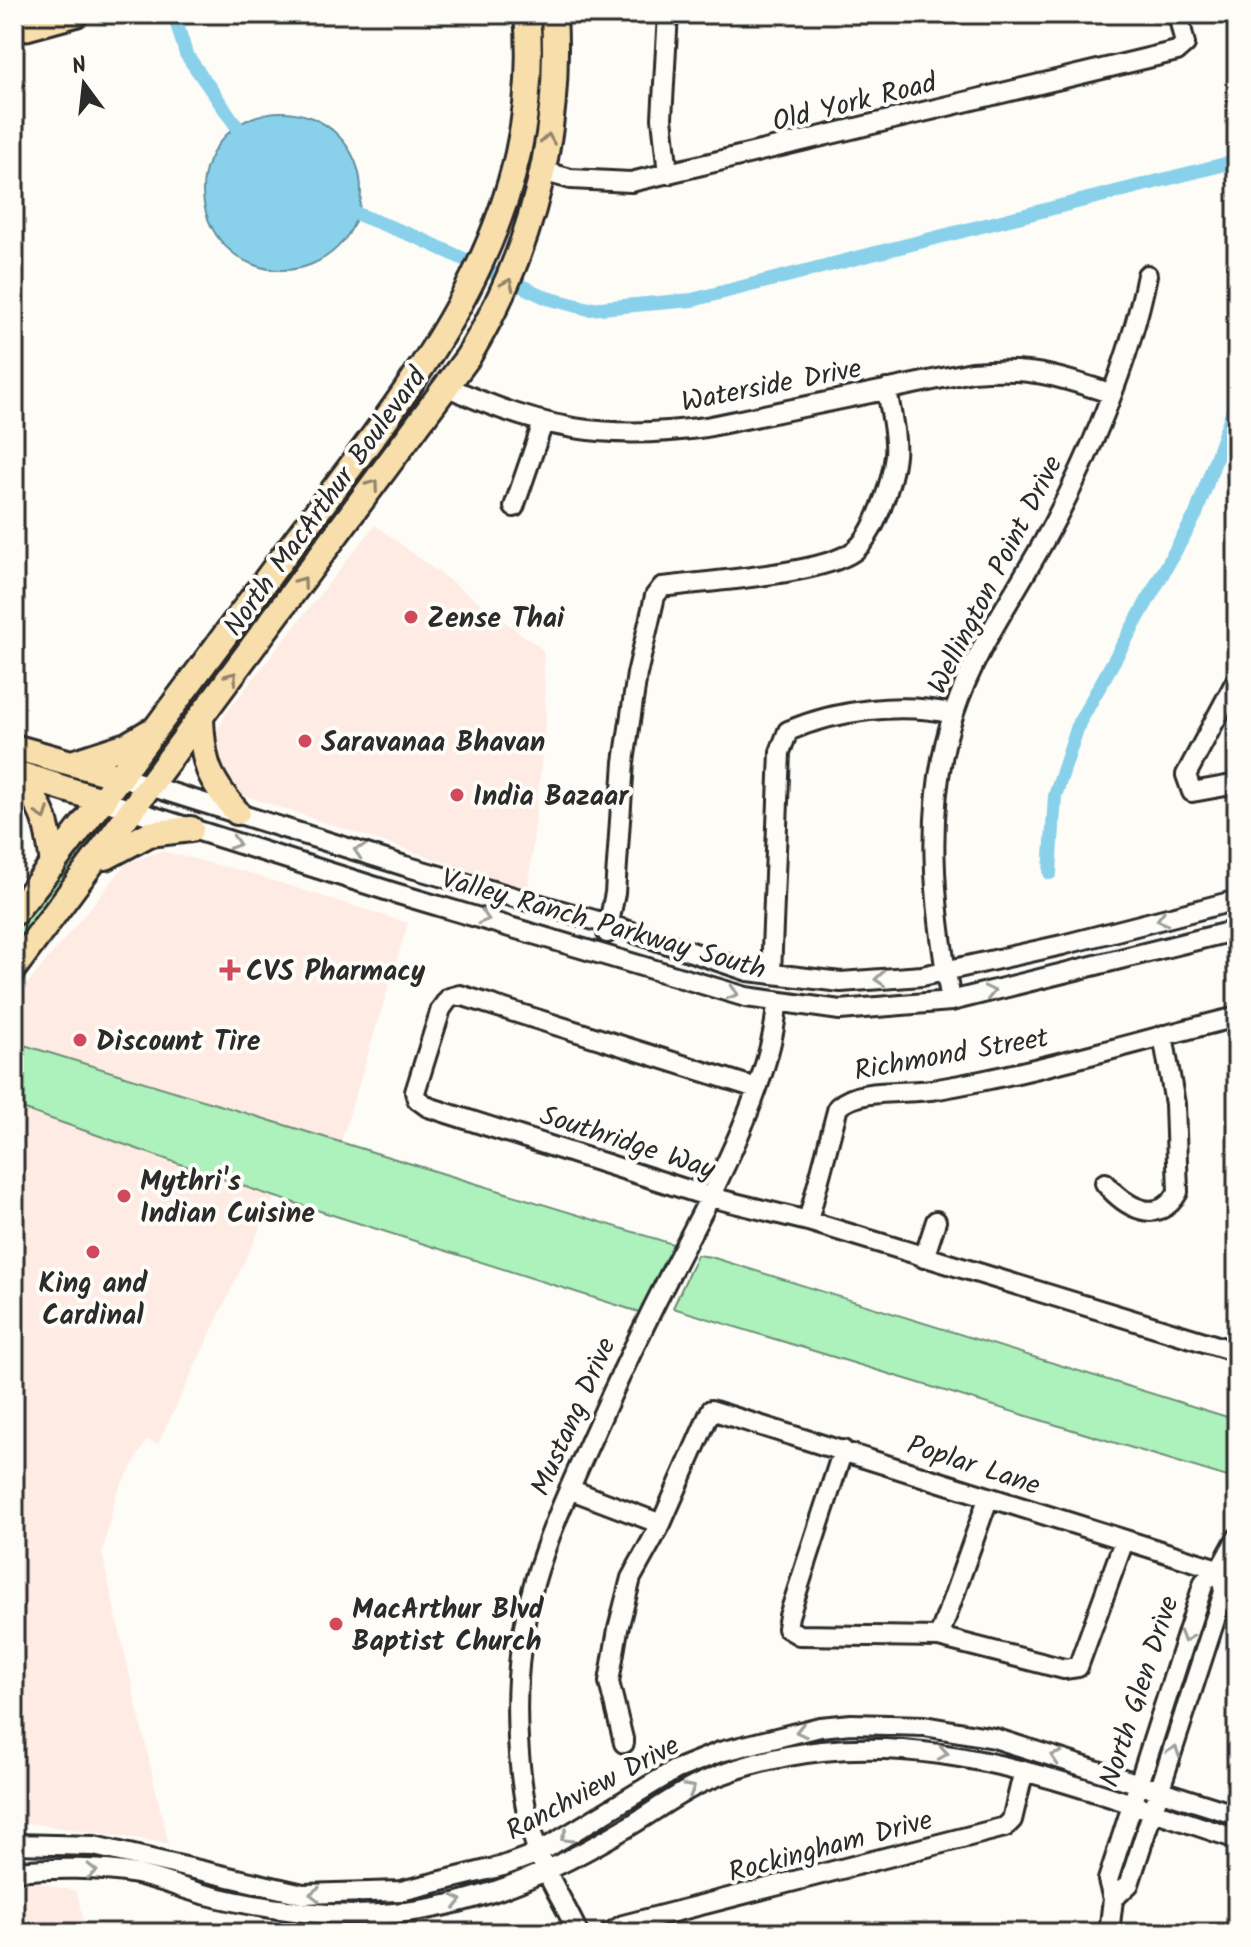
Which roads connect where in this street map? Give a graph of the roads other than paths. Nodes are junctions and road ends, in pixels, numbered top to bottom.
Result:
1 (76, 14) edge
2 (527, 14) edge
3 (554, 14) edge
4 (668, 14) edge
5 (1178, 14) edge
6 (14, 31) edge
7 (542, 171) junction
8 (668, 174) junction
9 (1147, 275) dead end
10 (446, 386) junction
11 (887, 389) junction
12 (1110, 393) junction
13 (543, 423) junction
14 (514, 507) dead end
15 (304, 528) junction
16 (327, 548) junction
17 (1237, 679) edge
18 (953, 714) junction
19 (201, 719) junction
20 (158, 727) junction
21 (14, 747) edge
22 (72, 763) junction
23 (14, 772) edge
24 (121, 777) junction
25 (1237, 784) edge
26 (152, 785) junction
27 (104, 801) junction
28 (134, 811) junction
29 (237, 812) junction
30 (191, 829) junction
31 (53, 865) junction
32 (93, 865) junction
33 (405, 866) junction
34 (395, 893) junction
35 (1237, 900) edge
36 (14, 913) edge
37 (608, 924) junction
38 (1237, 930) edge
39 (603, 952) junction
40 (14, 968) edge
41 (946, 971) junction
42 (771, 974) junction
43 (777, 1001) junction
44 (951, 1001) junction
45 (1237, 1017) edge
46 (1163, 1035) junction
47 (756, 1088) junction
48 (1105, 1183) dead end
49 (710, 1197) junction
50 (808, 1221) junction
51 (936, 1221) dead end
52 (924, 1258) junction
53 (1237, 1352) edge
54 (843, 1450) junction
55 (569, 1489) junction
56 (988, 1499) junction
57 (661, 1524) junction
58 (1237, 1538) edge
59 (1124, 1541) junction
60 (1228, 1572) edge
61 (939, 1637) junction
62 (851, 1724) junction
63 (624, 1743) dead end
64 (853, 1748) junction
65 (1024, 1770) junction
66 (1137, 1783) junction
67 (1161, 1790) junction
68 (1130, 1804) junction
69 (1152, 1812) junction
70 (1237, 1815) edge
71 (1237, 1839) edge
72 (14, 1844) edge
73 (538, 1853) junction
74 (14, 1871) edge
75 (206, 1871) junction
76 (549, 1872) junction
77 (201, 1893) junction
78 (1113, 1899) junction
79 (578, 1933) edge
80 (610, 1933) edge
81 (1109, 1933) edge

1 - 6 main road
2 - 15 main road, North MacArthur Boulevard
7 -> 3 main road, North MacArthur Boulevard
4 - 8 street
5 - 8 street, Old York Road
7 - 8 street, Old York Road
10 -> 7 main road, North MacArthur Boulevard
9 - 12 street, Wellington Point Drive
10 - 13 street, Waterside Drive
16 -> 10 main road, North MacArthur Boulevard
11 - 12 street, Waterside Drive
11 - 13 street, Waterside Drive
11 - 37 street
12 - 18 street, Wellington Point Drive
13 - 14 street
15 - 16 main road
15 - 20 main road, North MacArthur Boulevard
19 -> 16 main road, North MacArthur Boulevard
17 - 25 street
18 - 41 street, Wellington Point Drive
18 - 42 street
19 - 26 main road, North MacArthur Boulevard
19 - 29 main road
20 - 22 main road
20 - 24 main road, North MacArthur Boulevard
21 - 22 main road
22 - 24 main road
23 - 27 main road
23 -> 31 main road
24 - 26 street, Valley Ranch Parkway South
24 - 27 main road, North MacArthur Boulevard
26 - 28 main road, North MacArthur Boulevard
26 - 29 street, Valley Ranch Parkway South
27 - 28 street, Valley Ranch Parkway South
27 - 31 main road, North MacArthur Boulevard
28 - 30 street, Valley Ranch Parkway South
28 - 32 main road, North MacArthur Boulevard
33 -> 29 street, Valley Ranch Parkway South
30 - 32 main road
30 -> 34 street, Valley Ranch Parkway South
31 - 36 main road, North MacArthur Boulevard
32 - 40 main road, North MacArthur Boulevard
33 - 34 street
33 - 37 street, Valley Ranch Parkway South
34 -> 39 street, Valley Ranch Parkway South
35 -> 41 street, Valley Ranch Parkway South
37 - 39 street
37 - 42 street, Valley Ranch Parkway South
44 -> 38 street, Valley Ranch Parkway South
39 -> 43 street, Valley Ranch Parkway South
41 -> 42 street, Valley Ranch Parkway South
41 - 44 street, Wellington Point Drive
43 - 44 street, Valley Ranch Parkway South
43 - 47 street, Mustang Drive
45 - 46 street, Richmond Street
46 - 48 street
46 - 50 street, Richmond Street
47 - 49 street, Mustang Drive
47 - 49 street, Southridge Way
49 - 50 street, Southridge Way
49 - 55 street, Mustang Drive
50 - 52 street, Southridge Way
51 - 52 street
52 - 53 street, Southridge Way
54 - 56 street, Poplar Lane
54 - 57 street, Poplar Lane
54 - 61 street
55 - 57 street
55 - 73 street, Mustang Drive
56 - 59 street, Poplar Lane
56 - 61 street
57 - 63 street
58 - 60 street
59 - 60 street, Poplar Lane
59 - 61 street
60 -> 66 street, North Glen Drive
67 -> 60 street, North Glen Drive
62 - 64 street
66 -> 62 street, Ranchview Drive
62 -> 73 street, Ranchview Drive
64 -> 65 street, Ranchview Drive
76 -> 64 street, Ranchview Drive
65 - 68 street, Ranchview Drive
65 - 80 street, Rockingham Drive
66 - 67 street, Ranchview Drive
66 - 68 street, North Glen Drive
67 - 69 street, North Glen Drive
67 - 70 street, Ranchview Drive
68 - 69 street, Ranchview Drive
68 - 78 street, North Glen Drive
69 - 71 street, Ranchview Drive
69 - 78 street, North Glen Drive
72 - 75 street, Ranchview Drive
73 -> 75 street, Ranchview Drive
73 - 76 street, Mustang Drive
74 -> 77 street, Ranchview Drive
75 - 77 street
77 -> 76 street, Ranchview Drive
76 - 79 street
78 - 81 street, North Glen Drive

